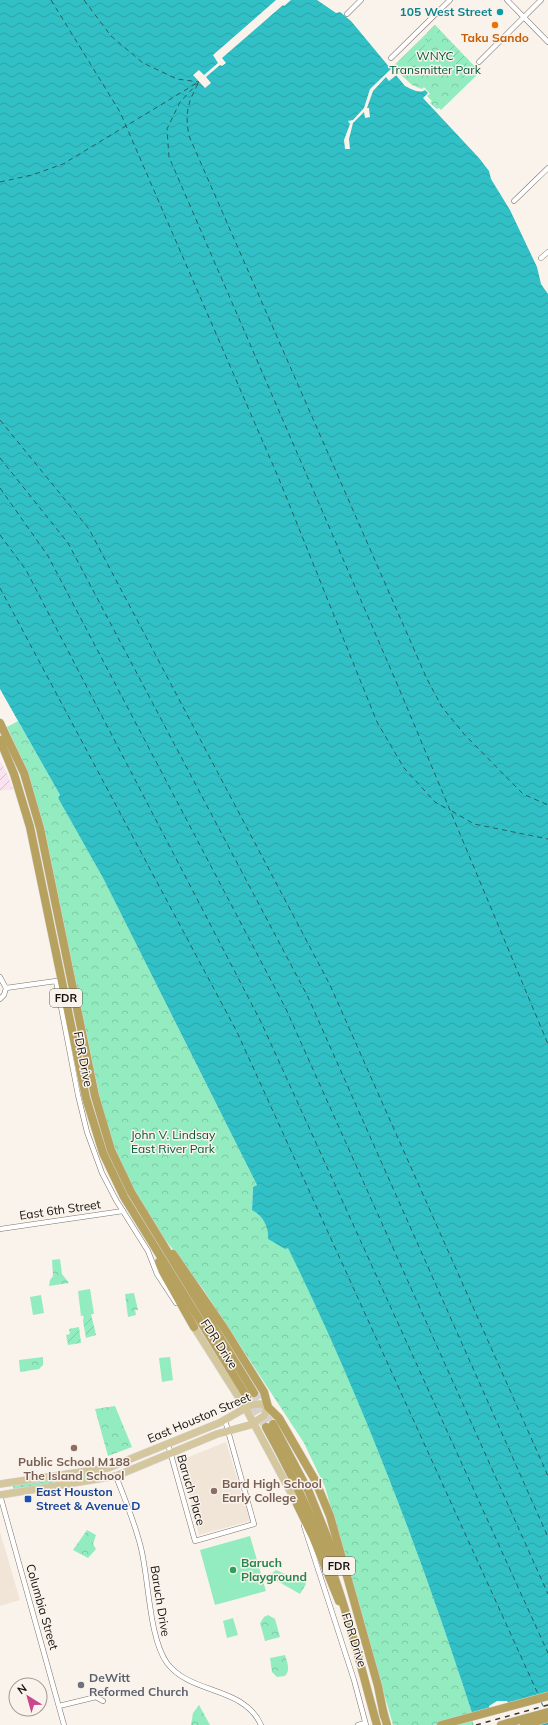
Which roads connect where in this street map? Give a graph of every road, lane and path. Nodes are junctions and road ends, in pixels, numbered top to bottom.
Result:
1 (361, 0) edge
2 (450, 0) edge
3 (507, 0) edge
4 (541, 0) edge
5 (347, 14) dead end
6 (523, 17) junction
7 (548, 42) edge
8 (391, 58) dead end
9 (479, 62) dead end
10 (548, 168) edge
11 (514, 201) dead end
12 (548, 252) edge
13 (540, 258) dead end
14 (0, 723) edge
15 (0, 740) edge
16 (0, 977) edge
17 (6, 988) junction
18 (0, 999) edge
19 (123, 1211) junction
20 (151, 1225) junction
21 (0, 1229) edge
22 (154, 1246) junction
23 (194, 1327) junction
24 (268, 1407) junction
25 (246, 1409) junction
26 (225, 1420) junction
27 (254, 1423) junction
28 (229, 1431) junction
29 (168, 1444) junction
30 (171, 1454) junction
31 (116, 1476) junction
32 (0, 1484) edge
33 (0, 1495) edge
34 (297, 1504) junction
35 (347, 1616) junction
36 (368, 1693) junction
37 (548, 1696) edge
38 (103, 1701) dead end
39 (548, 1701) edge
40 (59, 1706) junction
41 (548, 1712) edge
42 (384, 1716) junction
43 (548, 1718) edge
44 (367, 1724) edge
45 (64, 1725) edge
46 (261, 1725) edge
47 (358, 1725) edge
48 (377, 1725) edge
49 (387, 1725) edge
50 (441, 1725) edge
51 (460, 1725) edge
52 (501, 1725) edge
53 (524, 1725) edge

1 - 5 street
2 - 8 street
3 - 6 street
4 - 6 street
6 - 7 street
6 - 9 street
10 - 11 street
12 - 13 street
14 - 20 highway, FDR Drive / FDR
15 - 22 highway, FDR Drive / FDR
16 - 17 street
17 - 18 street
17 - 19 street, FDR Drive
19 - 21 street, East 6th Street
19 - 23 street, FDR Drive
20 - 22 highway, FDR Drive / FDR
20 - 24 highway
22 - 23 highway
23 - 25 main road, FDR Drive
24 - 25 main road, East Houston Street
24 - 27 main road, East Houston Street
24 - 42 highway
25 - 26 main road, East Houston Street
25 - 27 main road, FDR Drive
26 - 28 street
26 - 29 main road, East Houston Street
27 - 28 main road, East Houston Street
27 - 34 main road, FDR Drive
28 - 30 main road, East Houston Street
28 - 30 street, Baruch Place
29 - 30 street, Baruch Place
29 - 32 main road, East Houston Street
30 - 31 main road, East Houston Street
31 - 33 main road, East Houston Street
31 - 46 street, Baruch Drive
33 - 40 street, Columbia Street
34 - 35 highway
34 - 44 street, FDR Drive
35 - 36 highway, FDR Drive / FDR
35 - 42 highway, FDR Drive / FDR
36 - 44 highway
36 - 48 highway, FDR Drive / FDR
37 - 50 highway
38 - 40 street
39 - 51 highway
40 - 45 street, Columbia Street
41 - 52 highway
42 - 49 highway, FDR Drive / FDR
43 - 53 highway
44 - 47 street

